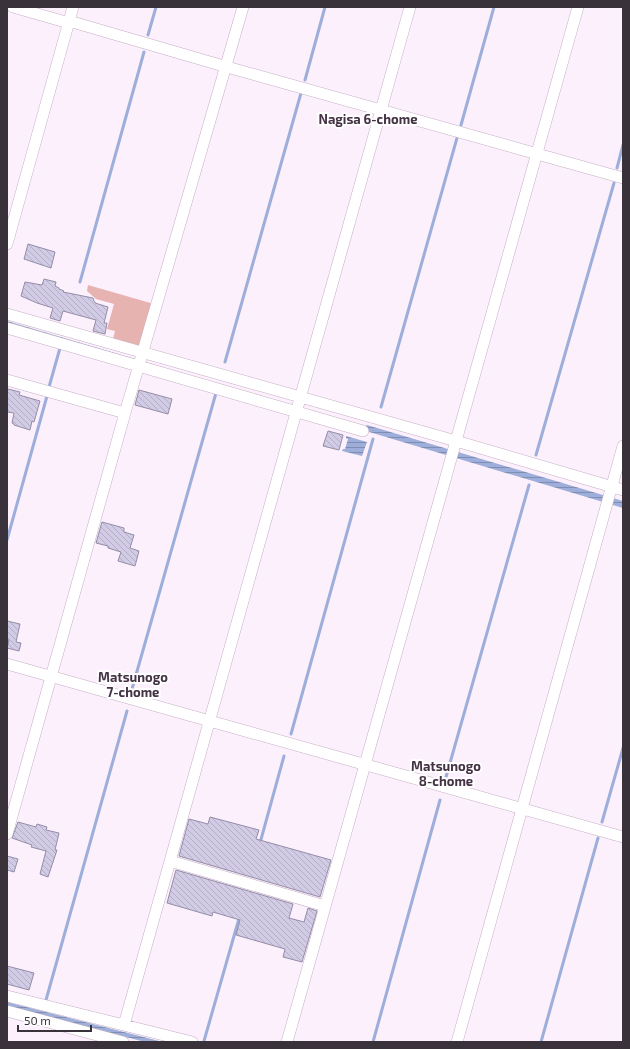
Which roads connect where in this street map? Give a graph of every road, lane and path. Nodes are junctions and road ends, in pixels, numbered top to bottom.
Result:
1 (13, 7) edge
2 (73, 7) edge
3 (243, 7) edge
4 (410, 7) edge
5 (578, 7) edge
6 (69, 22) junction
7 (227, 67) junction
8 (381, 110) junction
9 (537, 154) junction
10 (623, 178) edge
11 (7, 244) edge
12 (7, 314) edge
13 (7, 328) edge
14 (142, 353) junction
15 (138, 366) junction
16 (7, 380) edge
17 (298, 405) junction
18 (125, 412) junction
19 (363, 432) dead end
20 (623, 446) edge
21 (454, 449) junction
22 (611, 490) junction
23 (623, 490) edge
24 (7, 664) edge
25 (51, 676) junction
26 (209, 722) junction
27 (365, 765) junction
28 (522, 808) junction
29 (7, 834) edge
30 (623, 838) edge
31 (170, 861) junction
32 (325, 906) junction
33 (7, 996) edge
34 (7, 1011) edge
35 (124, 1025) junction
36 (123, 1042) edge
37 (192, 1042) edge
38 (286, 1042) edge
39 (457, 1042) edge

1 - 6 street
2 - 6 street
3 - 7 street
4 - 8 street
5 - 9 street
6 - 7 street
6 - 11 street
7 - 8 street
7 - 14 street
8 - 9 street
8 - 17 street
9 - 10 street
9 - 21 street
12 - 14 street
13 - 15 street
14 - 15 street
14 - 17 street
15 - 17 street
15 - 18 street
16 - 18 street
17 - 19 street
17 - 21 street
17 - 26 street
18 - 25 street
20 - 22 street
21 - 22 street
21 - 27 street
22 - 23 street
22 - 28 street
24 - 25 street
25 - 26 street
25 - 29 street
26 - 27 street
26 - 31 street
27 - 28 street
27 - 32 street
28 - 30 street
28 - 39 street
31 - 32 street
31 - 35 street
32 - 38 street
33 - 35 street
34 - 36 street
35 - 37 street

